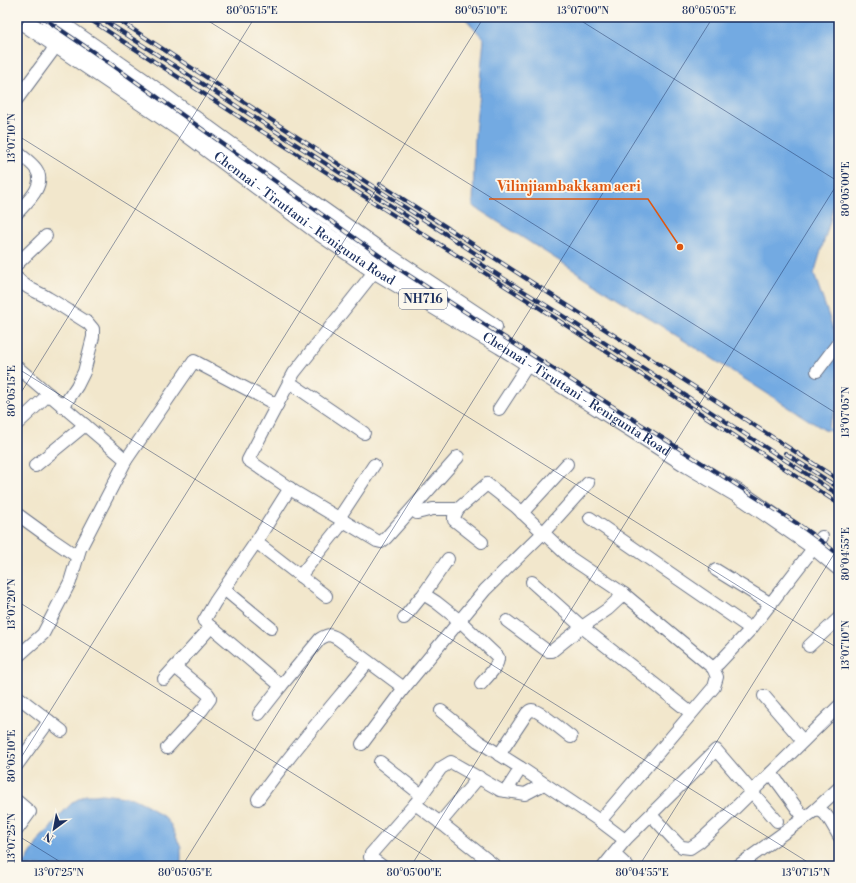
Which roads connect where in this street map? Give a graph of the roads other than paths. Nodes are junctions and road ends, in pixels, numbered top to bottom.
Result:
1 (17, 17) edge
2 (49, 17) edge
3 (66, 28) junction
4 (56, 43) junction
5 (17, 99) edge
6 (17, 152) edge
7 (17, 213) edge
8 (46, 236) dead end
9 (379, 262) junction
10 (17, 264) edge
11 (17, 278) edge
12 (839, 342) edge
13 (529, 364) junction
14 (817, 371) dead end
15 (19, 372) edge
16 (289, 382) junction
17 (49, 394) junction
18 (277, 405) junction
19 (63, 407) junction
20 (499, 409) dead end
21 (17, 424) edge
22 (85, 425) junction
23 (364, 433) dead end
24 (458, 457) dead end
25 (126, 460) junction
26 (567, 464) dead end
27 (374, 465) dead end
28 (35, 466) dead end
29 (588, 484) dead end
30 (290, 488) junction
31 (458, 509) junction
32 (417, 513) dead end
33 (522, 513) junction
34 (17, 514) edge
35 (590, 518) dead end
36 (341, 520) junction
37 (543, 533) junction
38 (256, 542) junction
39 (482, 542) dead end
40 (819, 542) junction
41 (839, 551) edge
42 (78, 557) junction
43 (448, 559) dead end
44 (839, 566) edge
45 (716, 570) dead end
46 (300, 576) junction
47 (532, 582) dead end
48 (224, 589) junction
49 (624, 594) junction
50 (326, 596) dead end
51 (423, 596) junction
52 (771, 604) junction
53 (404, 618) dead end
54 (839, 618) edge
55 (460, 621) junction
56 (507, 621) dead end
57 (212, 627) junction
58 (582, 627) junction
59 (271, 628) dead end
60 (751, 629) junction
61 (810, 646) dead end
62 (17, 657) edge
63 (368, 662) junction
64 (175, 667) junction
65 (713, 668) junction
66 (164, 678) dead end
67 (481, 684) dead end
68 (281, 686) junction
69 (404, 688) junction
70 (17, 696) edge
71 (764, 696) dead end
72 (839, 706) edge
73 (441, 711) dead end
74 (691, 713) junction
75 (259, 714) dead end
76 (49, 721) junction
77 (62, 731) dead end
78 (571, 737) dead end
79 (803, 741) junction
80 (362, 744) dead end
81 (167, 748) dead end
82 (499, 755) junction
83 (380, 762) dead end
84 (17, 765) edge
85 (521, 768) junction
86 (771, 773) junction
87 (479, 778) junction
88 (544, 784) junction
89 (839, 788) edge
90 (506, 791) junction
91 (752, 792) junction
92 (258, 799) dead end
93 (418, 800) junction
94 (17, 801) edge
95 (651, 815) junction
96 (809, 815) junction
97 (600, 821) junction
98 (777, 821) dead end
99 (440, 822) junction
100 (17, 830) edge
101 (839, 836) edge
102 (625, 840) junction
103 (614, 854) junction
104 (382, 866) edge
105 (495, 866) edge
106 (604, 866) edge
107 (627, 866) edge
108 (738, 866) edge

1 - 4 highway, Chennai - Tiruttani - Renigunta Road / NH716
2 - 3 highway, Chennai - Tiruttani - Renigunta Road
3 - 4 street
3 - 9 highway, Chennai - Tiruttani - Renigunta Road
4 - 5 street
4 - 9 highway, Chennai - Tiruttani - Renigunta Road / NH716
6 - 7 street
8 - 10 street
9 - 13 highway, Chennai - Tiruttani - Renigunta Road / NH716
9 - 16 street
9 - 40 highway, Chennai - Tiruttani - Renigunta Road
11 - 19 street
12 - 14 street
13 - 20 street
13 - 40 highway, Chennai - Tiruttani - Renigunta Road / NH716
15 - 17 street
16 - 18 street
16 - 23 street
17 - 19 street
17 - 21 street
18 - 25 street
18 - 30 street
19 - 22 street
22 - 25 street
22 - 28 street
24 - 36 street
25 - 42 street
26 - 33 street
27 - 36 street
29 - 37 street
30 - 36 street
30 - 38 street
31 - 32 street
31 - 33 street
31 - 39 street
33 - 37 street
34 - 42 street
35 - 60 street
36 - 46 street
37 - 49 street
37 - 55 street
38 - 46 street
38 - 48 street
40 - 41 highway, Chennai - Tiruttani - Renigunta Road
40 - 44 highway, Chennai - Tiruttani - Renigunta Road / NH716
40 - 52 street
42 - 62 street
43 - 51 street
45 - 52 street
46 - 50 street
47 - 58 street
48 - 57 street
48 - 59 street
49 - 58 street
49 - 65 street
51 - 53 street
51 - 55 street
52 - 60 street
54 - 61 street
55 - 67 street
55 - 69 street
56 - 58 street
57 - 64 street
57 - 68 street
58 - 74 street
60 - 65 street
63 - 68 street
63 - 69 street
63 - 92 street
64 - 66 street
64 - 81 street
65 - 74 street
68 - 75 street
69 - 80 street
70 - 76 street
71 - 79 street
72 - 79 street
73 - 82 street
74 - 97 street
76 - 77 street
76 - 84 street
78 - 82 street
79 - 86 street
82 - 85 street
83 - 93 street
85 - 88 street
85 - 90 street
86 - 91 street
86 - 96 street
87 - 90 street
87 - 93 street
87 - 99 street
88 - 90 street
88 - 97 street
89 - 96 street
91 - 95 street
91 - 95 street
91 - 98 street
93 - 99 street
93 - 104 street
94 - 100 street
95 - 102 street
96 - 101 street
96 - 108 street
97 - 102 street
99 - 105 street
102 - 103 street
103 - 106 street
103 - 107 street

